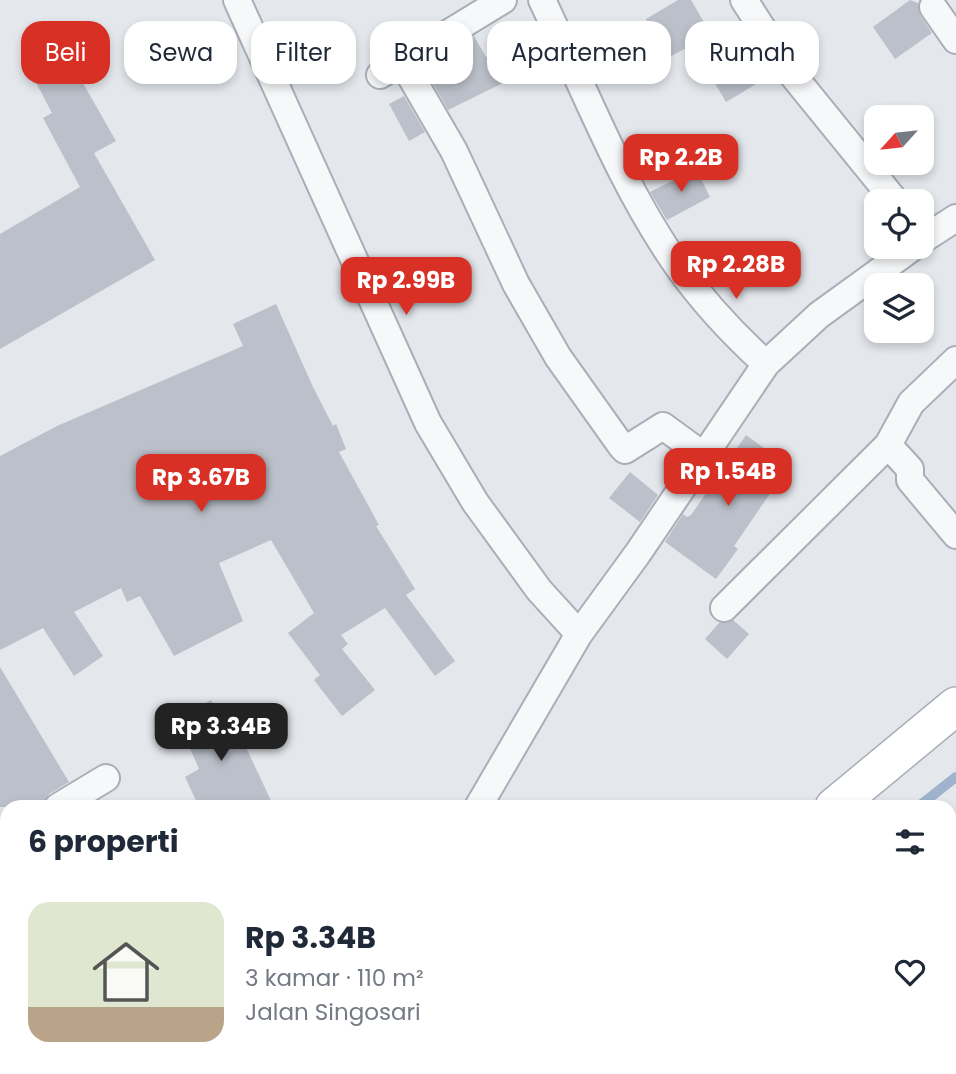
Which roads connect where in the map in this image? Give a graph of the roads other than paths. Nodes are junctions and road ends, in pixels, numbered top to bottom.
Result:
1 (237, 0) edge
2 (503, 0) edge
3 (542, 0) edge
4 (744, 0) edge
5 (933, 7) dead end
6 (956, 40) edge
7 (885, 189) edge
8 (956, 218) edge
9 (934, 231) edge
10 (894, 259) edge
11 (956, 359) edge
12 (766, 365) junction
13 (888, 444) junction
14 (704, 456) junction
15 (956, 535) edge
16 (724, 608) dead end
17 (579, 634) junction
18 (956, 706) edge
19 (106, 778) dead end
20 (70, 800) edge
21 (482, 800) edge
22 (842, 800) edge

1 - 17 street
2 - 14 street
3 - 12 street
4 - 7 street
5 - 6 street
8 - 9 street
10 - 12 street
11 - 13 street
12 - 14 street
13 - 15 street
13 - 16 street
14 - 17 street
17 - 21 street
18 - 22 main road
19 - 20 street

